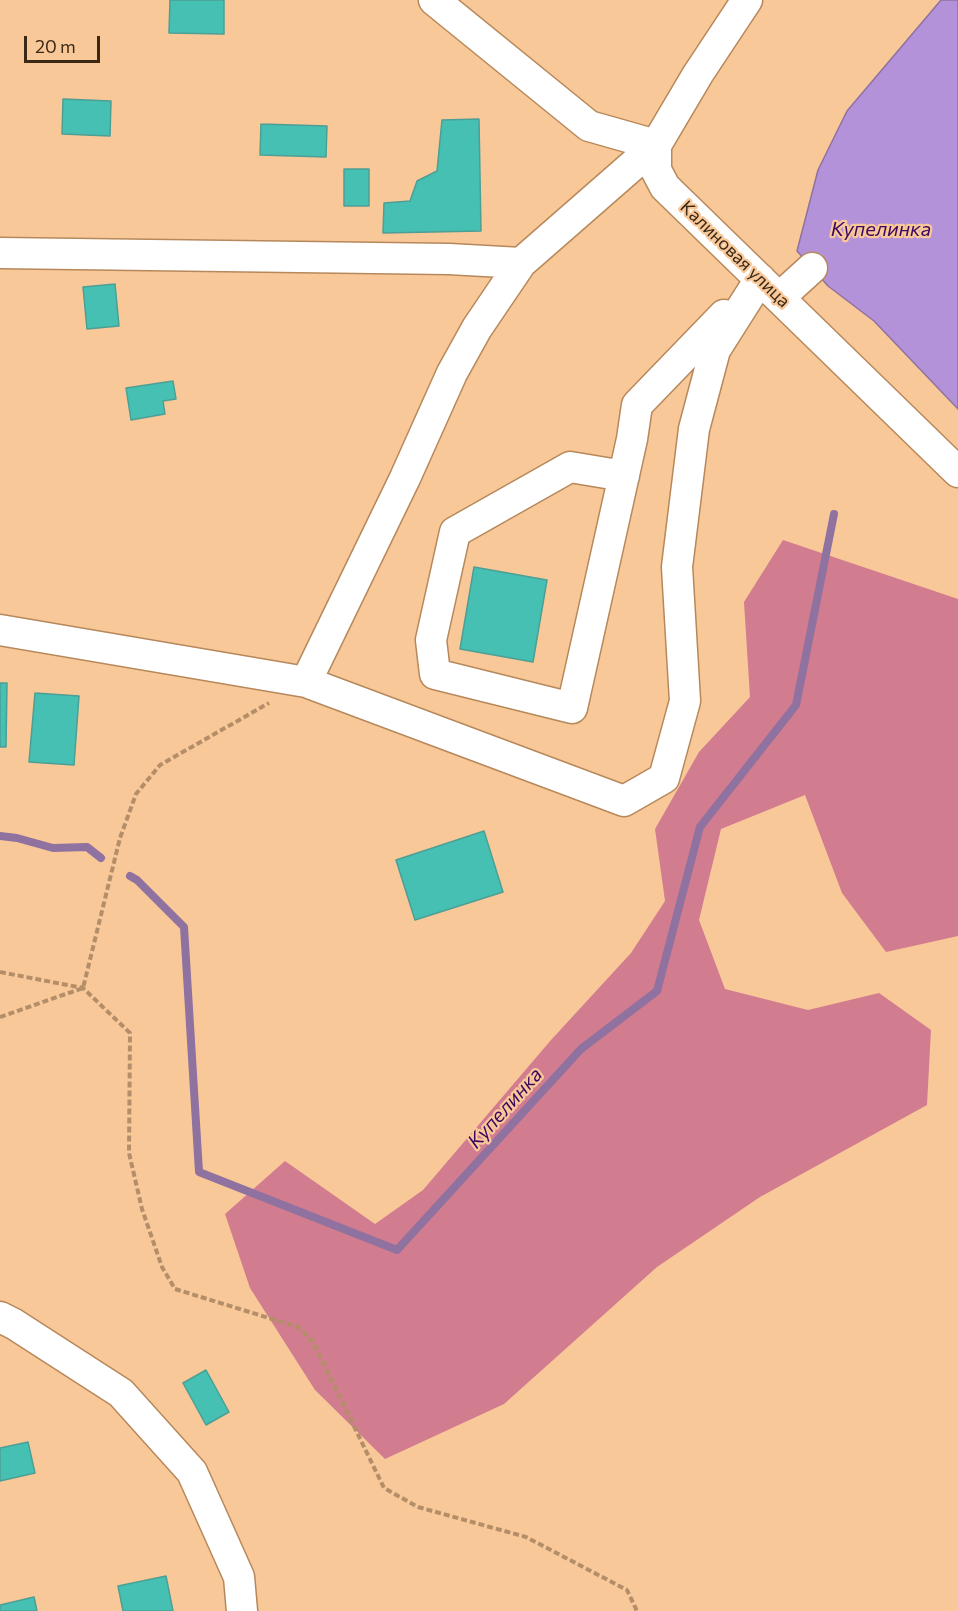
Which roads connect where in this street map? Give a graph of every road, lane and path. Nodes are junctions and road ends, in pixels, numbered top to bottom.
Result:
1 (434, 0) edge
2 (747, 0) edge
3 (656, 144) junction
4 (0, 253) edge
5 (521, 263) junction
6 (812, 268) dead end
7 (770, 288) junction
8 (958, 472) edge
9 (624, 476) junction
10 (0, 630) edge
11 (306, 682) junction
12 (0, 972) edge
13 (83, 988) junction
14 (0, 1017) edge
15 (0, 1317) edge
16 (242, 1611) edge
17 (637, 1611) edge

1 - 3 street
2 - 3 street
3 - 5 street
3 - 7 street, Калиновая улица
4 - 5 street
5 - 11 street
6 - 7 street
7 - 8 street, Калиновая улица
7 - 9 street
7 - 11 street
9 - 9 street
10 - 11 street
11 - 13 path
12 - 13 path
13 - 14 path
13 - 17 path
15 - 16 street

